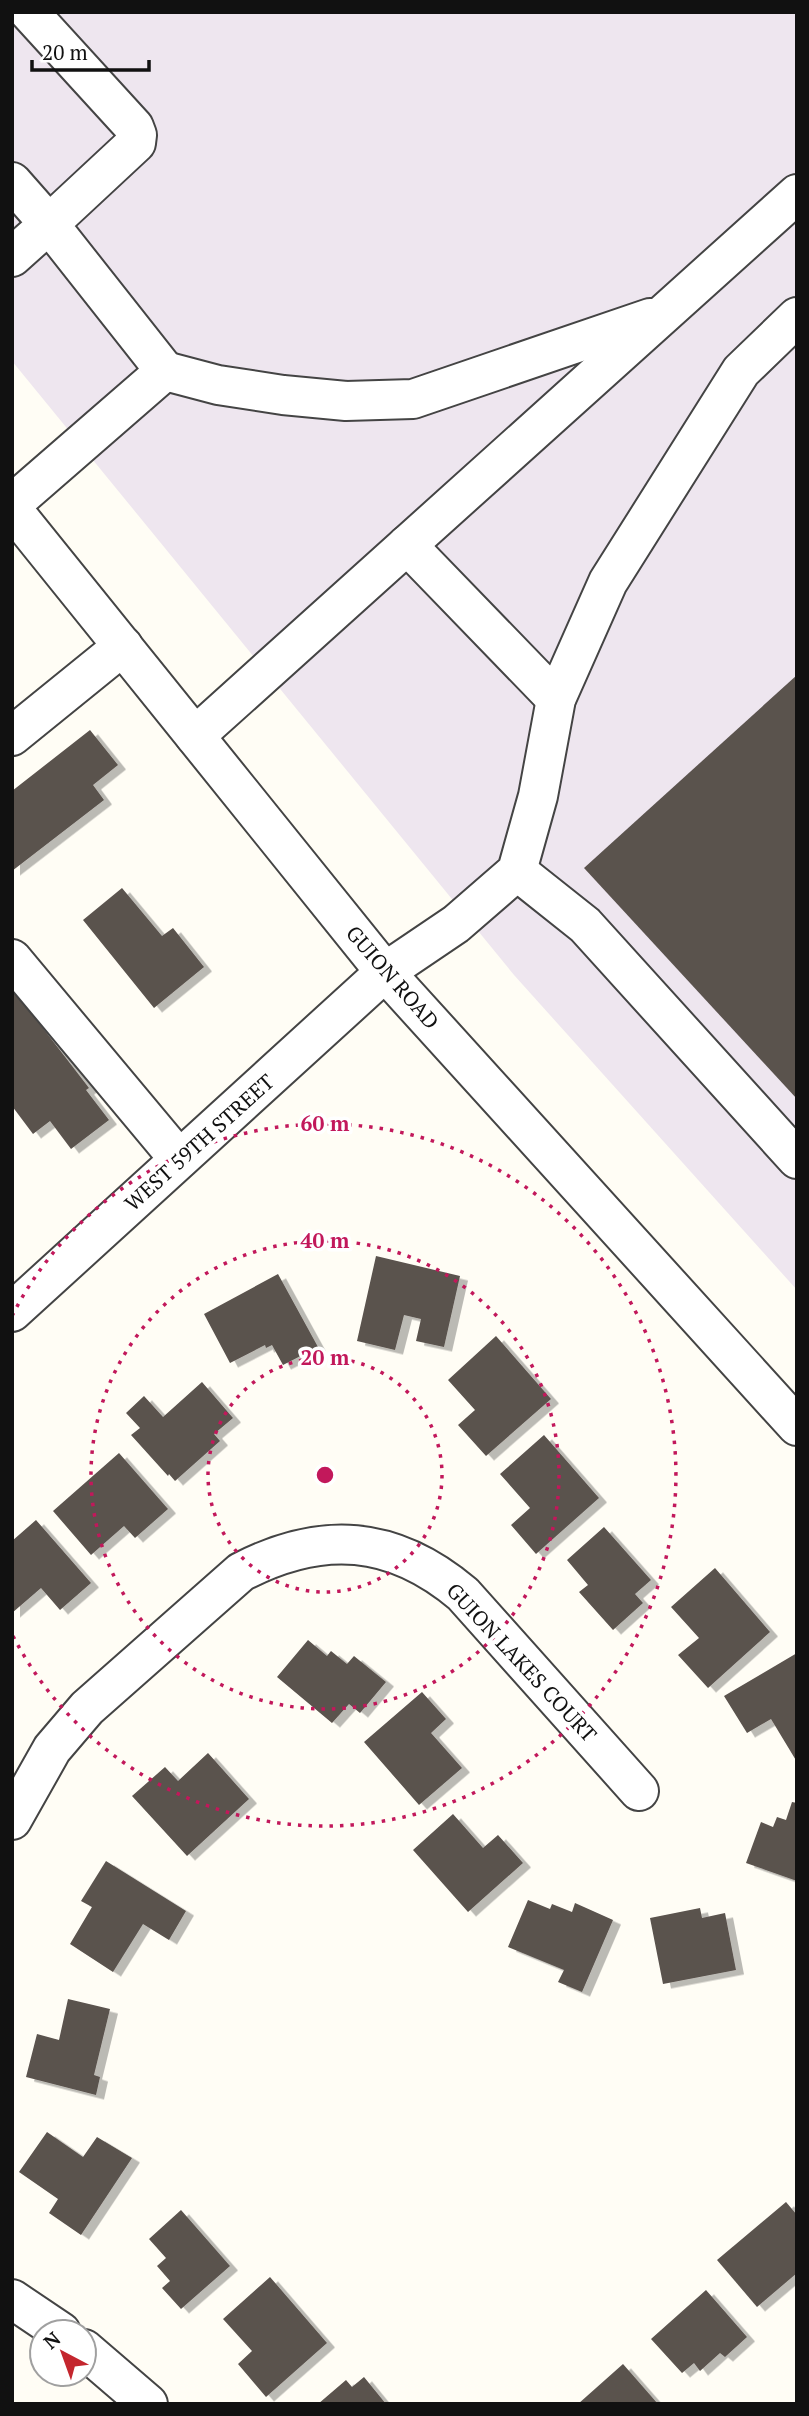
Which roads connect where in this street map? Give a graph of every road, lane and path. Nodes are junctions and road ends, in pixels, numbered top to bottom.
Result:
1 (29, 12) edge
2 (12, 182) edge
3 (797, 194) edge
4 (49, 224) junction
5 (12, 257) edge
6 (666, 312) junction
7 (797, 317) edge
8 (165, 371) junction
9 (12, 506) edge
10 (407, 545) junction
11 (123, 646) junction
12 (556, 699) junction
13 (12, 736) edge
14 (195, 736) junction
15 (517, 871) junction
16 (12, 959) edge
17 (385, 972) junction
18 (179, 1159) junction
19 (797, 1159) edge
20 (12, 1312) edge
21 (797, 1426) edge
22 (639, 1791) dead end
23 (12, 1820) edge
24 (12, 2299) edge
25 (40, 2318) edge
26 (98, 2361) edge
27 (148, 2404) edge

1 - 4 street
2 - 4 street
3 - 6 street
4 - 5 street
4 - 8 street
6 - 8 street
6 - 10 street
7 - 12 street
8 - 9 street
9 - 11 street, GUION ROAD
10 - 12 street
10 - 14 street
11 - 13 street
11 - 14 street, GUION ROAD
12 - 15 street
14 - 17 street, GUION ROAD
15 - 17 street, WEST 59TH STREET
15 - 19 street
16 - 18 street
17 - 18 street, WEST 59TH STREET
17 - 21 street, GUION ROAD
18 - 20 street, WEST 59TH STREET
22 - 23 street, GUION LAKES COURT
24 - 25 street
26 - 27 street

